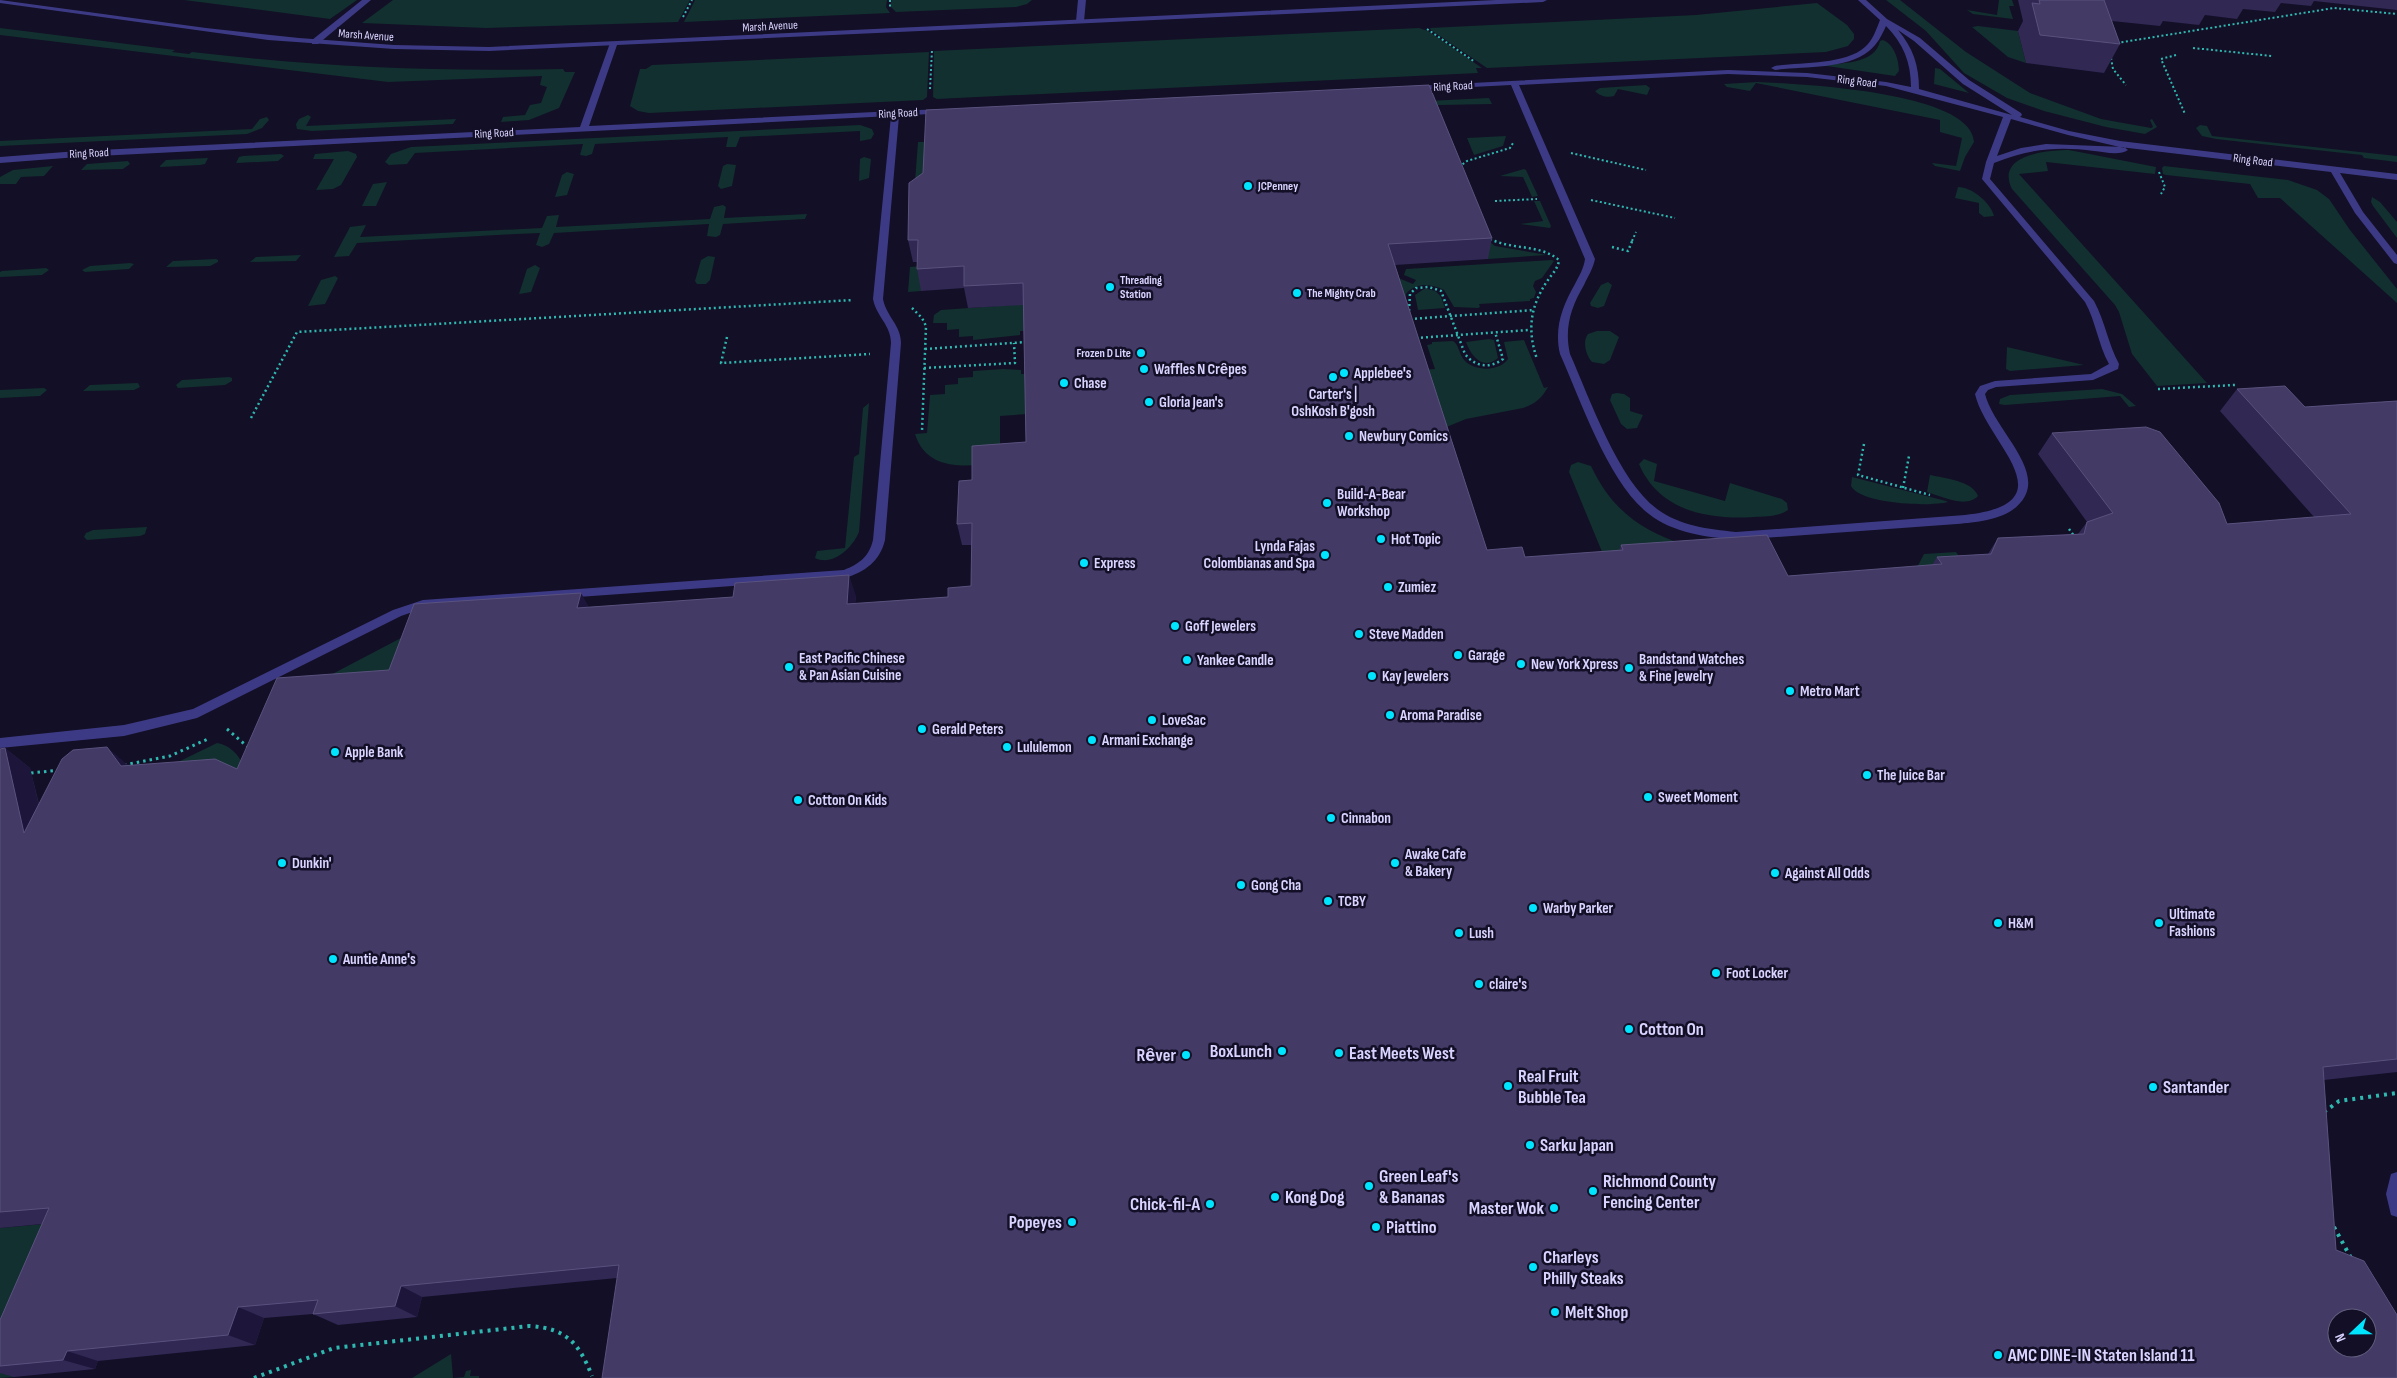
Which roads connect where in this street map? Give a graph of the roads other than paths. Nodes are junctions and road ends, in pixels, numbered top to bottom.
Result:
1 (367, 0) edge
2 (1082, 0) edge
3 (1543, 0) edge
4 (1862, 0) edge
5 (0, 1) edge
6 (1884, 20) junction
7 (1080, 21) junction
8 (315, 42) junction
9 (613, 45) junction
10 (1752, 72) junction
11 (1514, 83) junction
12 (1401, 88) edge
13 (1915, 90) junction
14 (948, 110) edge
15 (895, 113) junction
16 (2008, 116) junction
17 (2030, 123) junction
18 (584, 128) junction
19 (2143, 147) junction
20 (1, 159) edge
21 (1990, 162) junction
22 (2334, 169) junction
23 (2397, 176) edge
24 (2397, 260) edge
25 (0, 743) edge
26 (2397, 1180) edge
27 (2397, 1209) edge

1 - 8 street
2 - 7 street
3 - 7 street, Marsh Avenue
4 - 6 street
5 - 8 street, Marsh Avenue
6 - 10 street
6 - 13 street
6 - 17 street
7 - 9 street, Marsh Avenue
8 - 9 street, Marsh Avenue
9 - 18 street
10 - 11 street, Ring Road
10 - 13 street, Ring Road
11 - 12 street, Ring Road
11 - 21 street
13 - 16 street, Ring Road
14 - 15 street, Ring Road
15 - 18 street, Ring Road
15 - 25 street
16 - 17 street, Ring Road
16 - 21 street
17 - 19 street, Ring Road
18 - 20 street, Ring Road
19 - 21 street
19 - 22 street, Ring Road
22 - 23 street, Ring Road
22 - 24 street
26 - 27 street

